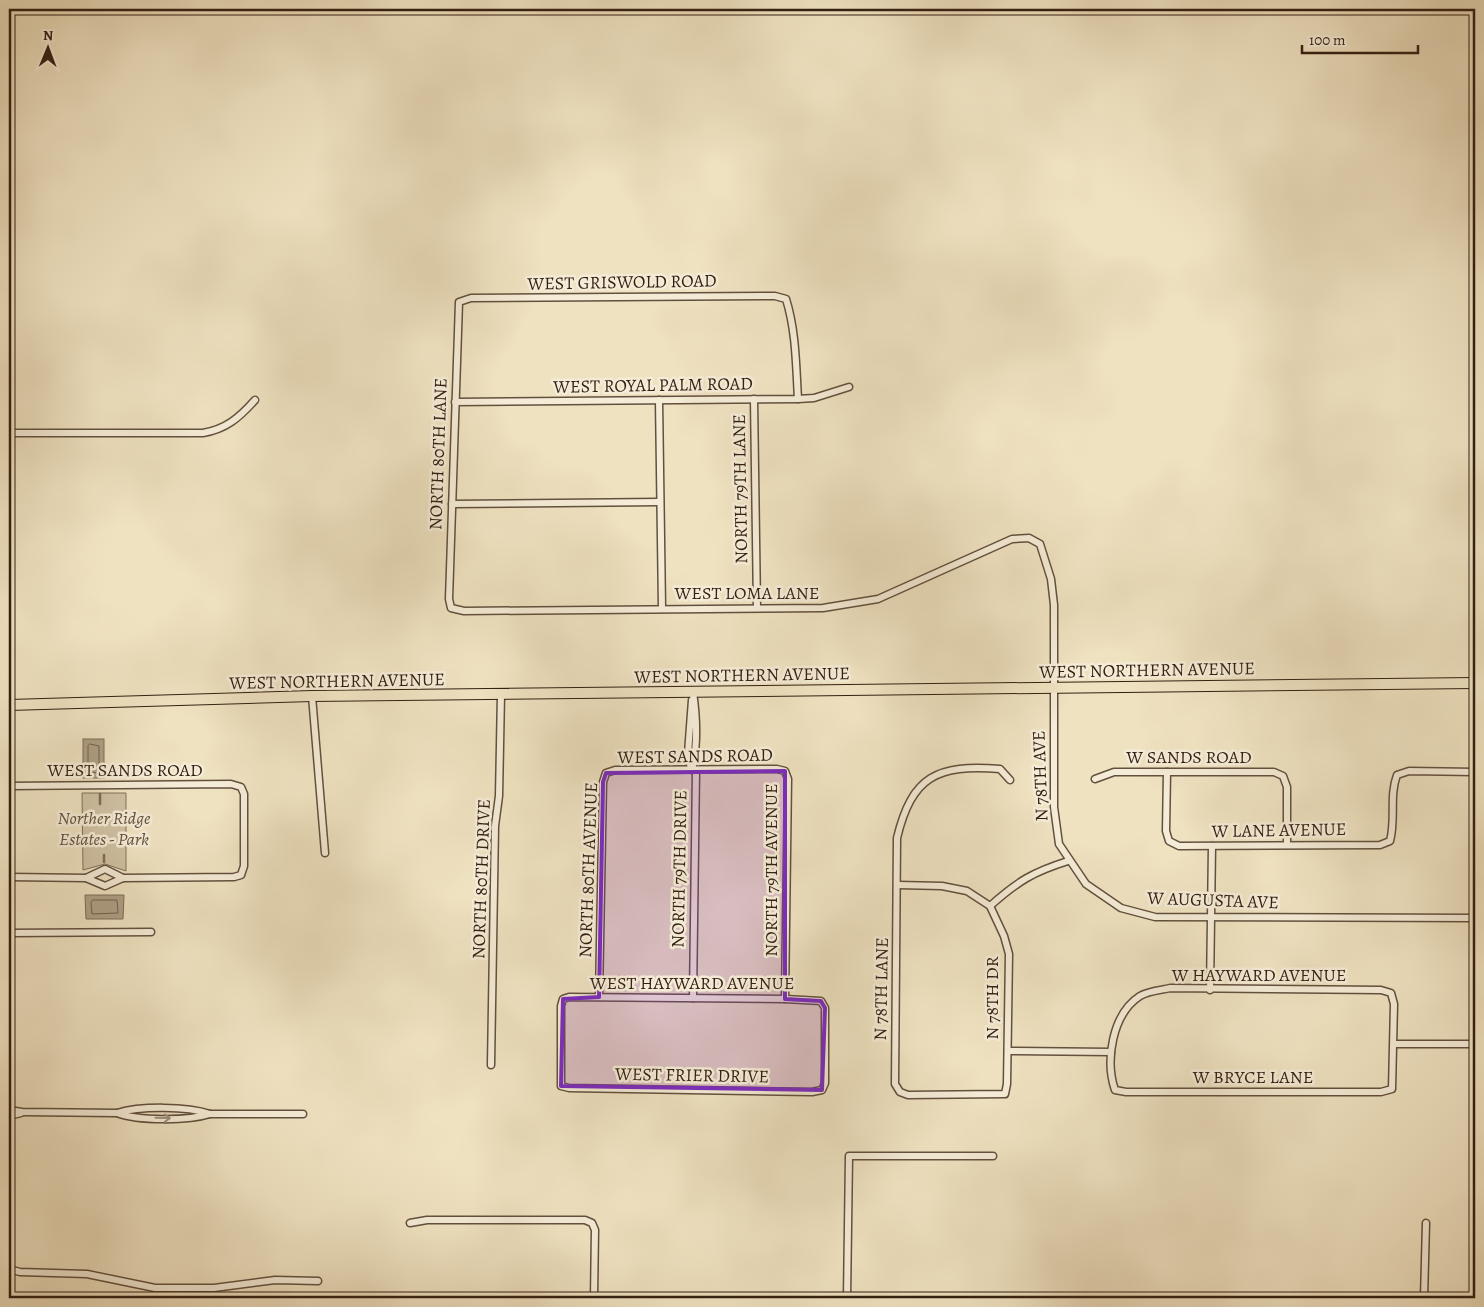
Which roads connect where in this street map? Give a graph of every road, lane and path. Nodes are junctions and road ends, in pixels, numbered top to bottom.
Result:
1 (459, 302) joint
2 (849, 387) dead end
3 (754, 399) junction
4 (798, 399) junction
5 (255, 400) dead end
6 (659, 400) junction
7 (455, 402) junction
8 (9, 433) edge
9 (660, 502) junction
10 (452, 504) junction
11 (451, 608) joint
12 (662, 608) junction
13 (757, 608) junction
14 (1475, 682) edge
15 (1053, 687) junction
16 (693, 692) junction
17 (501, 694) junction
18 (312, 696) junction
19 (9, 705) edge
20 (688, 744) junction
21 (696, 744) junction
22 (694, 770) junction
23 (785, 771) joint
24 (1167, 772) junction
25 (1475, 772) edge
26 (606, 773) joint
27 (1095, 779) dead end
28 (1010, 780) dead end
29 (9, 786) edge
30 (1287, 844) junction
31 (1212, 846) junction
32 (325, 853) dead end
33 (1068, 861) junction
34 (9, 877) edge
35 (86, 878) junction
36 (123, 878) junction
37 (898, 885) junction
38 (990, 906) junction
39 (1211, 918) junction
40 (1475, 918) edge
41 (151, 932) dead end
42 (9, 933) edge
43 (1210, 990) junction
44 (599, 997) junction
45 (692, 998) junction
46 (785, 999) junction
47 (1394, 1044) junction
48 (1475, 1044) edge
49 (1008, 1052) junction
50 (1111, 1052) junction
51 (491, 1065) dead end
52 (561, 1086) joint
53 (822, 1090) joint
54 (1115, 1090) joint
55 (1005, 1094) joint
56 (9, 1110) edge
57 (22, 1112) junction
58 (303, 1114) dead end
59 (9, 1116) edge
60 (993, 1156) dead end
61 (410, 1223) dead end
62 (1426, 1224) dead end
63 (9, 1269) edge
64 (318, 1281) dead end
65 (594, 1298) edge
66 (847, 1298) edge
67 (1424, 1298) edge

1 - 4 street, WEST GRISWOLD ROAD
1 - 7 street, NORTH 80TH LANE
2 - 4 street, WEST ROYAL PALM ROAD
3 - 4 street, WEST ROYAL PALM ROAD
3 - 6 street, WEST ROYAL PALM ROAD
3 - 13 street, NORTH 79TH LANE
5 - 8 street
6 - 7 street, WEST ROYAL PALM ROAD
6 - 9 street
7 - 10 street, NORTH 80TH LANE
9 - 10 street
9 - 12 street
10 - 11 street, NORTH 80TH LANE
11 - 12 street, WEST LOMA LANE
12 - 13 street, WEST LOMA LANE
13 - 15 street, WEST LOMA LANE
14 - 15 main road, WEST NORTHERN AVENUE
15 - 16 main road, WEST NORTHERN AVENUE
15 - 33 street, N 78TH AVE
16 - 17 main road, WEST NORTHERN AVENUE
16 - 20 street, NORTH 79TH DRIVE
16 - 21 street, NORTH 79TH DRIVE
17 - 18 main road, WEST NORTHERN AVENUE
17 - 51 street, NORTH 80TH DRIVE
18 - 19 main road, WEST NORTHERN AVENUE
18 - 32 street
20 - 21 street
20 - 22 street, NORTH 79TH DRIVE
21 - 22 street, NORTH 79TH DRIVE
22 - 23 street, WEST SANDS ROAD
22 - 26 street, WEST SANDS ROAD
22 - 45 street, NORTH 79TH DRIVE
23 - 46 street, NORTH 79TH AVENUE
24 - 27 street, W SANDS ROAD
24 - 30 street, W SANDS ROAD
24 - 31 street, W LANE AVENUE
25 - 30 street, W LANE AVENUE
26 - 44 street, NORTH 80TH AVENUE
28 - 37 street
29 - 36 street, WEST SANDS ROAD
30 - 31 street, W LANE AVENUE
31 - 39 street
33 - 38 street
33 - 39 street, W AUGUSTA AVE
34 - 35 street
35 - 36 street
35 - 36 street
37 - 38 street
37 - 55 street, N 78TH LANE
38 - 49 street, N 78TH DR
39 - 40 street, W AUGUSTA AVE
39 - 43 street
41 - 42 street
43 - 47 street, W HAYWARD AVENUE
43 - 50 street, W HAYWARD AVENUE
44 - 45 street, WEST HAYWARD AVENUE
44 - 52 street, WEST HAYWARD AVENUE
45 - 46 street, WEST HAYWARD AVENUE
46 - 53 street, WEST HAYWARD AVENUE
47 - 48 street
47 - 54 street, W BRYCE LANE
49 - 50 street
49 - 55 street, N 78TH DR
50 - 54 street, W HAYWARD AVENUE
52 - 53 street, WEST FRIER DRIVE
56 - 57 street
57 - 58 street
57 - 59 street
60 - 66 street
61 - 65 street
62 - 67 street
63 - 64 street

